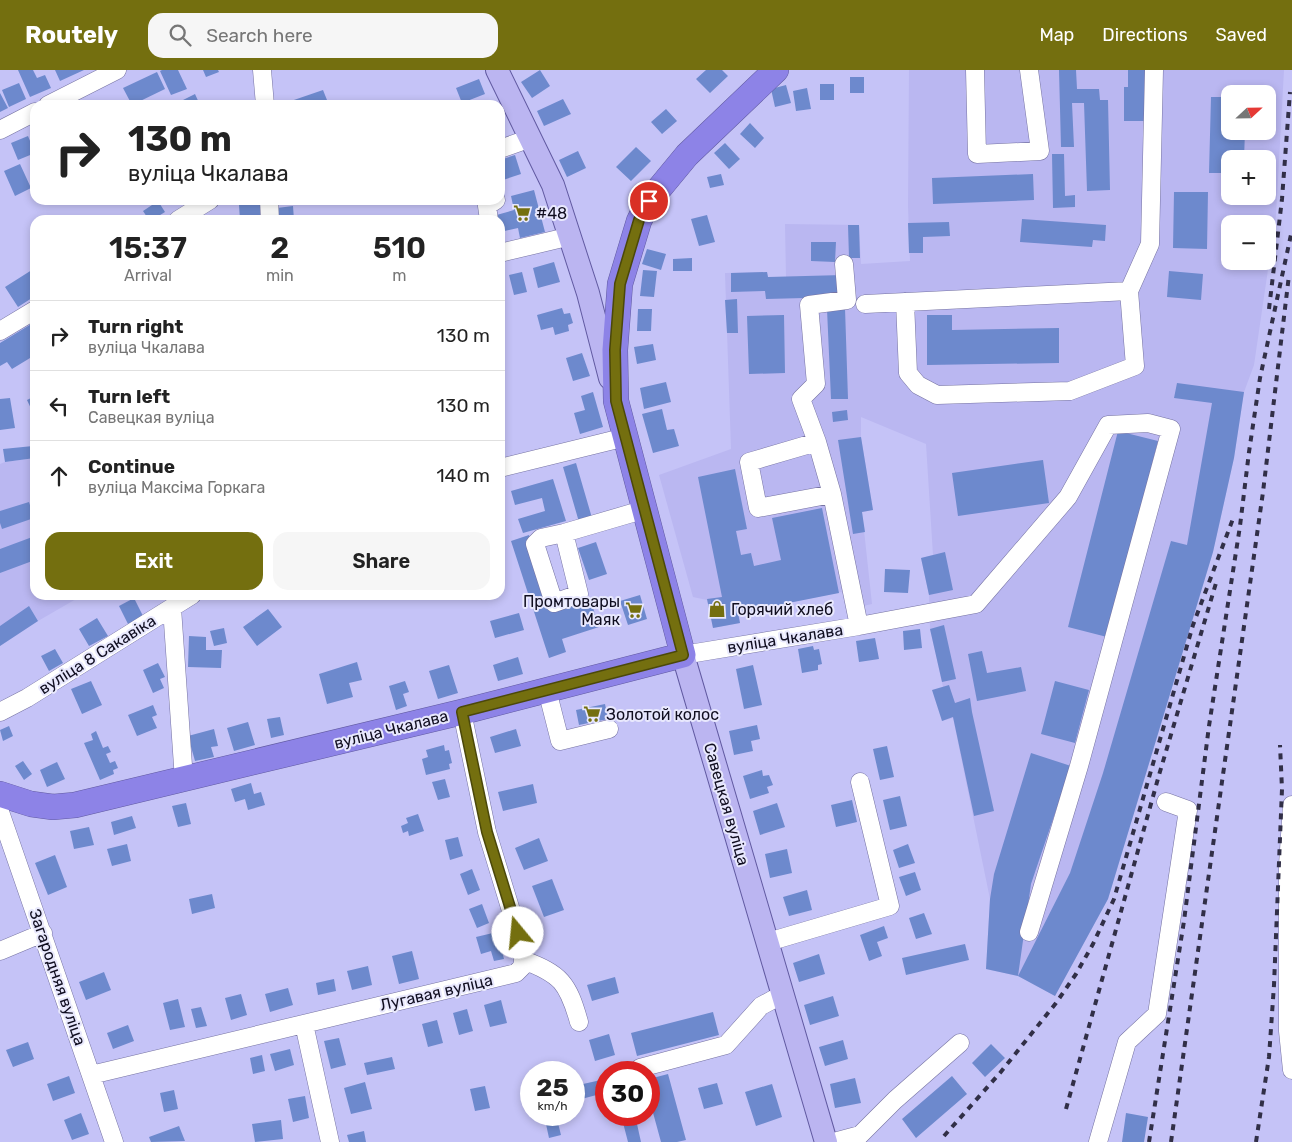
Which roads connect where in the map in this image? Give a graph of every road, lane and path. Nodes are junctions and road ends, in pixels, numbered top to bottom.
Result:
1 (117, 70) edge
2 (262, 70) edge
3 (497, 70) edge
4 (776, 70) edge
5 (975, 70) edge
6 (1029, 70) edge
7 (1154, 70) edge
8 (58, 100) edge
9 (265, 100) edge
10 (30, 115) edge
11 (0, 130) edge
12 (531, 138) junction
13 (505, 147) edge
14 (202, 205) edge
15 (186, 215) edge
16 (570, 236) junction
17 (505, 252) edge
18 (844, 264) dead end
19 (620, 284) junction
20 (1129, 291) junction
21 (588, 293) junction
22 (906, 302) junction
23 (865, 304) dead end
24 (30, 313) edge
25 (0, 331) edge
26 (616, 401) junction
27 (626, 437) junction
28 (817, 442) junction
29 (505, 467) edge
30 (832, 494) junction
31 (646, 509) junction
32 (564, 533) dead end
33 (184, 600) edge
34 (172, 608) junction
35 (858, 626) junction
36 (683, 655) junction
37 (548, 690) junction
38 (0, 712) edge
39 (462, 712) junction
40 (610, 729) dead end
41 (184, 780) junction
42 (860, 782) dead end
43 (0, 794) edge
44 (1166, 802) dead end
45 (1292, 805) edge
46 (0, 812) edge
47 (1029, 932) dead end
48 (43, 933) junction
49 (768, 942) junction
50 (0, 951) edge
51 (523, 960) junction
52 (783, 994) junction
53 (579, 1022) dead end
54 (304, 1024) junction
55 (960, 1043) dead end
56 (660, 1063) edge
57 (1292, 1070) edge
58 (91, 1075) junction
59 (114, 1142) edge
60 (330, 1142) edge
61 (826, 1142) edge
62 (834, 1142) edge
63 (1098, 1142) edge

1 - 8 street
2 - 9 street
3 - 12 main road, Савецкая вуліца
4 - 19 highway
5 - 6 street
7 - 20 street
10 - 11 street
12 - 13 street
12 - 16 main road, Савецкая вуліца
14 - 15 street
16 - 17 street
16 - 21 main road, Савецкая вуліца
18 - 28 street
19 - 21 main road
19 - 26 highway
20 - 22 street
20 - 22 street
21 - 26 main road, Савецкая вуліца
22 - 23 street
24 - 25 street
26 - 27 highway, Савецкая вуліца
27 - 29 street
27 - 31 highway, Савецкая вуліца
28 - 30 street
28 - 30 street
30 - 35 street
31 - 32 street
31 - 36 highway, Савецкая вуліца
33 - 34 street, вуліца 8 Сакавіка
34 - 38 street, вуліца 8 Сакавіка
34 - 41 street
35 - 36 street, вуліца Чкалава
35 - 47 street, вуліца Чкалава
36 - 37 highway, вуліца Чкалава
36 - 49 main road, Савецкая вуліца
37 - 39 highway, вуліца Чкалава
37 - 40 street
39 - 41 highway, вуліца Чкалава
39 - 51 street
41 - 43 highway, вуліца Чкалава
42 - 49 street
44 - 63 street
45 - 57 street
46 - 48 street, Загародняя вуліца
48 - 50 street
48 - 58 street, Загародняя вуліца
49 - 52 main road, Савецкая вуліца
51 - 53 street
51 - 54 street, Лугавая вуліца
52 - 56 street
52 - 61 main road, Савецкая вуліца
54 - 58 street, Лугавая вуліца
54 - 60 street
55 - 62 street
58 - 59 street, Загародняя вуліца

